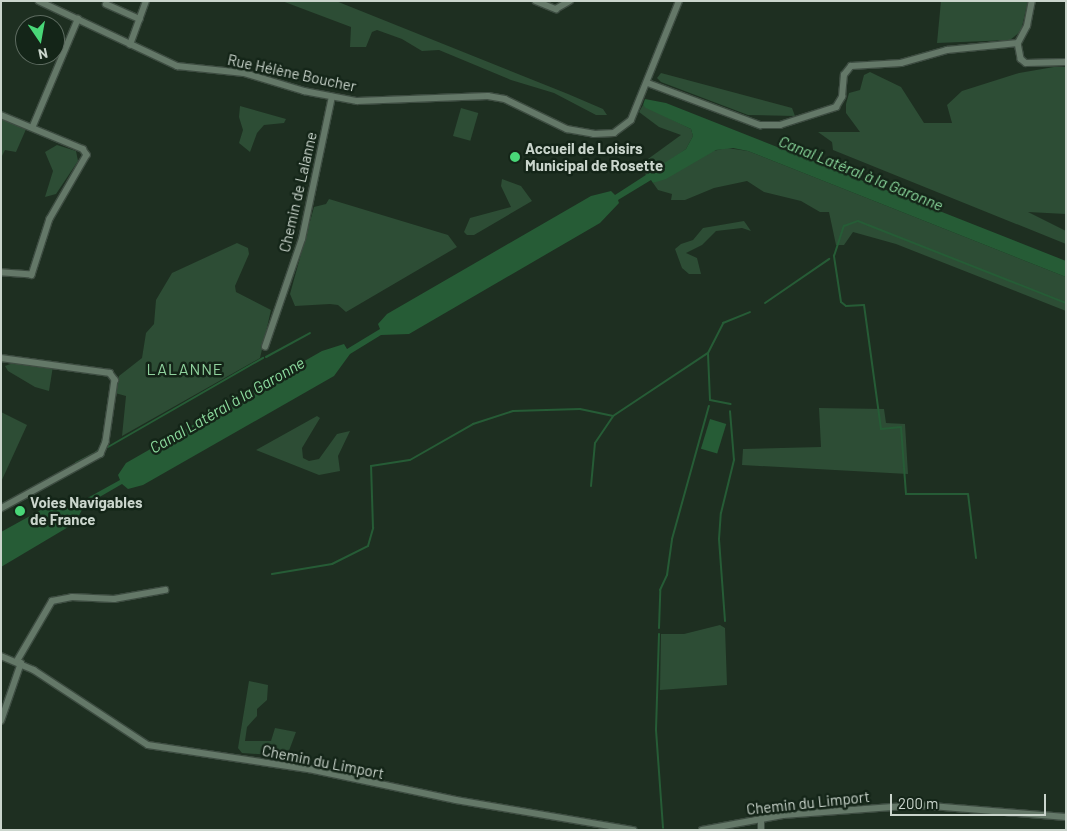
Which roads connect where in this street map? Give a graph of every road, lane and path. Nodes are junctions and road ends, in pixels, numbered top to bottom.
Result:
1 (39, 1) edge
2 (146, 1) edge
3 (536, 1) edge
4 (570, 1) edge
5 (678, 1) edge
6 (1032, 1) edge
7 (54, 4) edge
8 (106, 4) dead end
9 (78, 19) junction
10 (140, 19) junction
11 (1018, 43) junction
12 (130, 46) junction
13 (1066, 62) edge
14 (648, 83) junction
15 (332, 97) junction
16 (1, 115) edge
17 (33, 126) junction
18 (1, 273) edge
19 (265, 347) dead end
20 (1, 358) edge
21 (1, 509) edge
22 (165, 590) dead end
23 (1, 656) edge
24 (19, 662) junction
25 (1, 721) edge
26 (1066, 817) edge
27 (761, 818) junction
28 (633, 830) edge
29 (702, 830) edge
30 (761, 830) edge

1 - 7 street, Rue Hélène Boucher
2 - 10 street
3 - 4 street
5 - 14 street
6 - 11 street
7 - 9 street, Rue Hélène Boucher
8 - 10 street
9 - 12 street, Rue Hélène Boucher
9 - 17 street
10 - 12 street
11 - 13 street
11 - 14 street
12 - 15 street, Rue Hélène Boucher
14 - 15 street, Rue Hélène Boucher
15 - 19 street, Chemin de Lalanne
16 - 17 street
17 - 18 street
20 - 21 street
22 - 24 street
23 - 24 street, Chemin du Limport
24 - 25 street
24 - 28 street, Chemin du Limport
26 - 27 street, Chemin du Limport
27 - 29 street, Chemin du Limport
27 - 30 street

